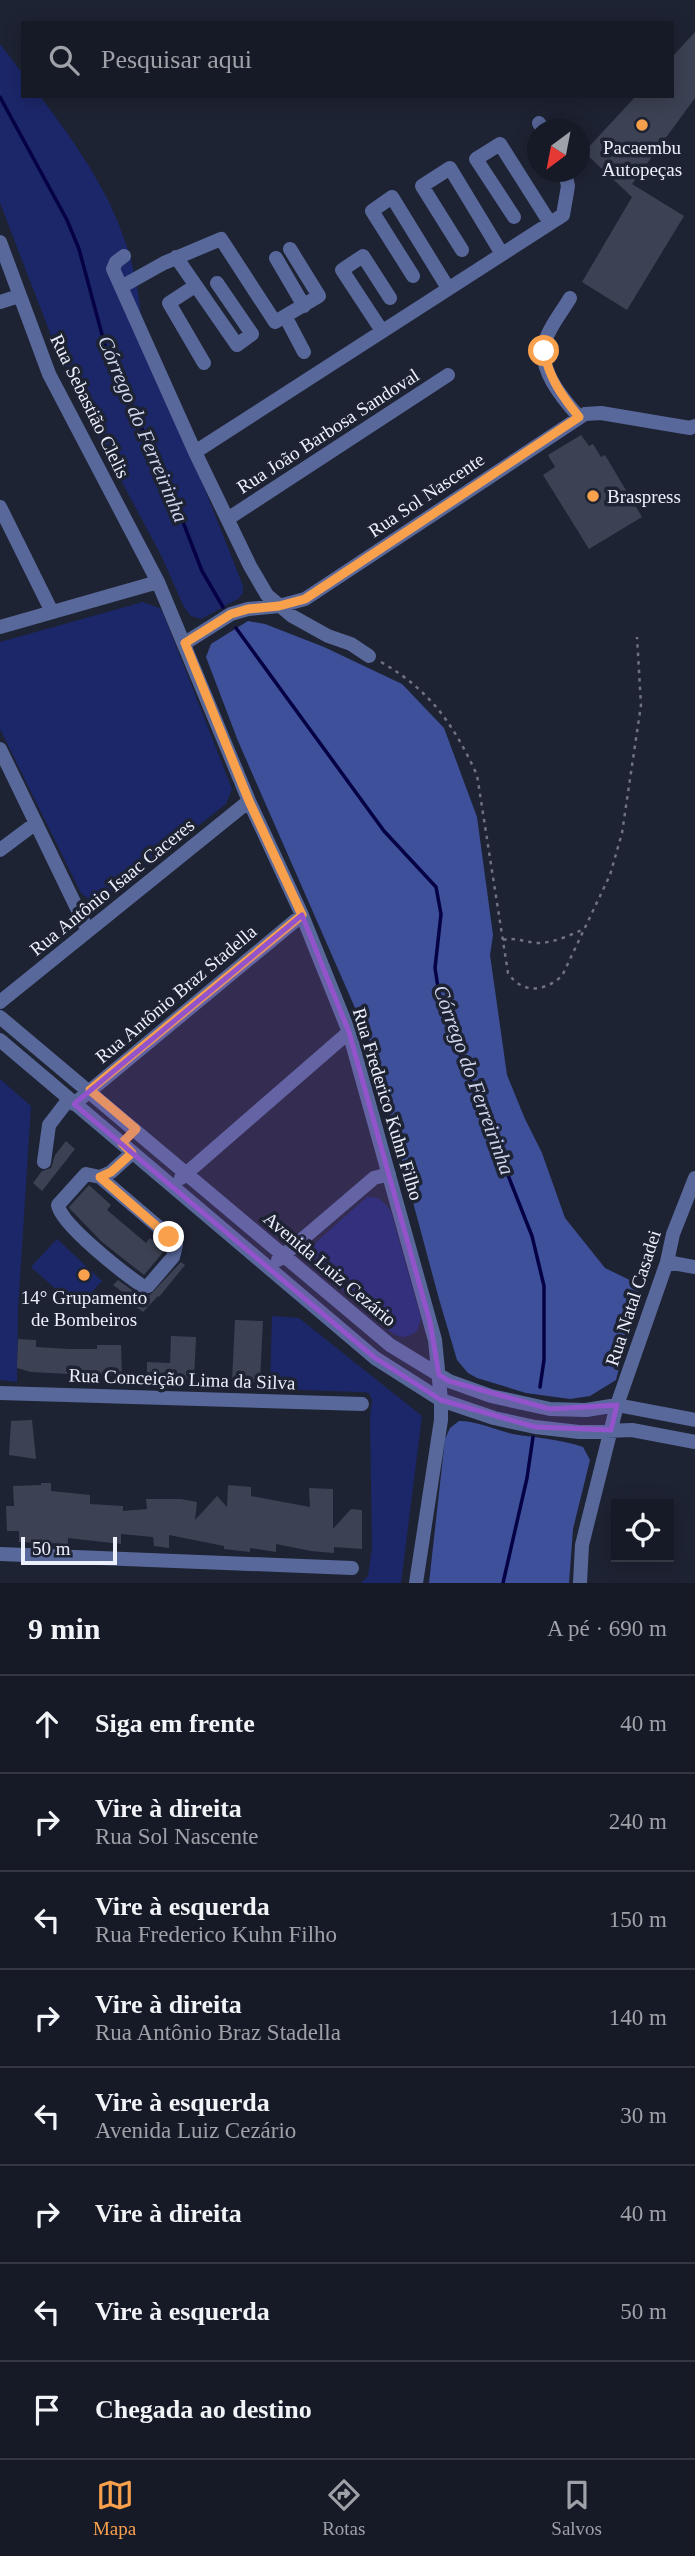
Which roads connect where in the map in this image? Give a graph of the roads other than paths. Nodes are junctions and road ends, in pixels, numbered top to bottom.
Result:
1 (567, 182) edge
2 (514, 217) dead end
3 (551, 223) junction
4 (0, 242) edge
5 (290, 249) dead end
6 (462, 250) dead end
7 (502, 254) junction
8 (124, 256) dead end
9 (176, 257) junction
10 (276, 258) dead end
11 (413, 276) dead end
12 (217, 283) dead end
13 (195, 286) junction
14 (121, 287) junction
15 (449, 288) junction
16 (19, 296) junction
17 (390, 298) dead end
18 (570, 298) dead end
19 (0, 302) edge
20 (304, 306) junction
21 (285, 316) junction
22 (382, 331) junction
23 (304, 352) dead end
24 (204, 363) dead end
25 (448, 375) dead end
26 (579, 417) junction
27 (695, 426) edge
28 (195, 452) junction
29 (0, 507) edge
30 (229, 518) junction
31 (158, 582) junction
32 (279, 606) junction
33 (51, 612) junction
34 (0, 627) edge
35 (185, 643) junction
36 (369, 656) road end
37 (0, 749) edge
38 (249, 801) junction
39 (36, 823) junction
40 (0, 850) edge
41 (302, 915) junction
42 (89, 931) junction
43 (0, 1002) edge
44 (0, 1017) edge
45 (349, 1032) junction
46 (0, 1040) edge
47 (90, 1090) junction
48 (72, 1101) junction
49 (136, 1129) junction
50 (127, 1148) junction
51 (44, 1162) dead end
52 (187, 1173) junction
53 (389, 1174) junction
54 (100, 1177) junction
55 (695, 1178) edge
56 (172, 1186) junction
57 (283, 1255) junction
58 (667, 1262) junction
59 (695, 1267) edge
60 (269, 1268) junction
61 (439, 1375) junction
62 (0, 1392) edge
63 (441, 1400) junction
64 (362, 1404) dead end
65 (617, 1405) junction
66 (695, 1420) edge
67 (611, 1430) junction
68 (695, 1442) edge
69 (0, 1554) edge
70 (352, 1568) dead end
71 (416, 1583) edge
72 (580, 1583) edge

1 - 3 street
2 - 3 street
3 - 7 street
4 - 16 street, Rua Sebastião Clelis
5 - 20 street
6 - 7 street
7 - 15 street
8 - 14 street
9 - 13 street
9 - 14 street
9 - 21 street
10 - 20 street
11 - 15 street
12 - 13 street
13 - 24 street
14 - 28 street
15 - 22 street
16 - 19 street
16 - 31 street, Rua Sebastião Clelis
17 - 22 street
18 - 26 street
20 - 21 street
21 - 23 street
22 - 28 street
25 - 30 street, Rua João Barbosa Sandoval
26 - 27 street
26 - 32 street, Rua Sol Nascente
28 - 30 street
29 - 33 street
30 - 32 street
31 - 33 street
31 - 35 street, Rua Frederico Kuhn Filho
32 - 35 street, Rua Sol Nascente
32 - 36 street
33 - 34 street
35 - 38 street, Rua Frederico Kuhn Filho
37 - 39 street
38 - 41 street, Rua Frederico Kuhn Filho
38 - 42 street, Rua Antônio Isaac Caceres
39 - 40 street
39 - 42 street
41 - 45 street, Rua Frederico Kuhn Filho
41 - 47 street, Rua Antônio Braz Stadella
42 - 43 street, Rua Antônio Isaac Caceres
44 - 47 street, Avenida Luiz Cezário
45 - 52 street
45 - 53 street, Rua Frederico Kuhn Filho
46 - 48 street, Avenida Luiz Cezário
47 - 48 street, Rua Antônio Braz Stadella
47 - 49 street, Avenida Luiz Cezário
48 - 50 street, Avenida Luiz Cezário
48 - 51 street, Rua Antônio Braz Stadella
49 - 50 street
49 - 52 street, Avenida Luiz Cezário
50 - 54 street
50 - 56 street, Avenida Luiz Cezário
52 - 56 street
52 - 57 street, Avenida Luiz Cezário
53 - 57 street
53 - 61 street, Rua Frederico Kuhn Filho
54 - 54 street
55 - 58 street, Rua Natal Casadei
56 - 60 street, Avenida Luiz Cezário
57 - 60 street
57 - 61 street, Avenida Luiz Cezário
58 - 59 street
58 - 65 street, Rua Natal Casadei
60 - 63 street, Avenida Luiz Cezário
61 - 63 street, Rua Frederico Kuhn Filho
61 - 65 street, Avenida Luiz Cezário
62 - 64 street, Rua Conceição Lima da Silva
63 - 67 street, Avenida Luiz Cezário
63 - 71 street, Rua Frederico Kuhn Filho
65 - 66 street, Avenida Luiz Cezário
65 - 67 street, Rua Natal Casadei
67 - 68 street, Avenida Luiz Cezário
67 - 72 street, Rua Natal Casadei
69 - 70 street

